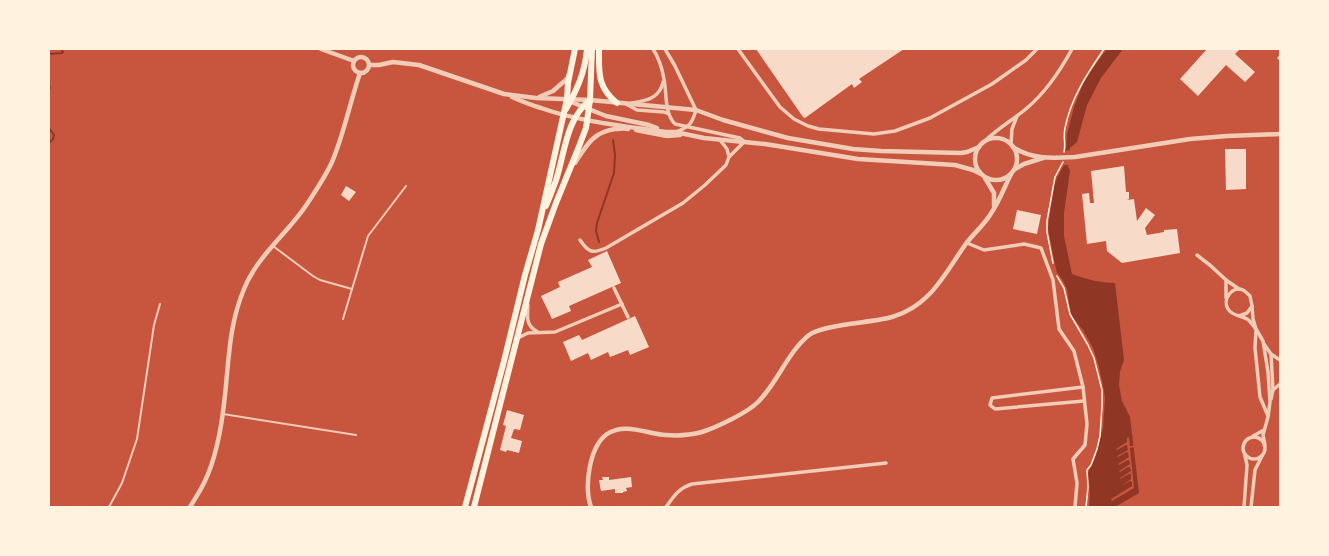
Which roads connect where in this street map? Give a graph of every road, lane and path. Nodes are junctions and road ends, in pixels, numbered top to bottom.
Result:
1 (321, 49) edge
2 (575, 49) edge
3 (587, 49) edge
4 (592, 49) edge
5 (599, 49) edge
6 (653, 49) edge
7 (665, 49) edge
8 (738, 49) edge
9 (1037, 49) edge
10 (1072, 49) edge
11 (1104, 49) edge
12 (354, 61) junction
13 (572, 63) junction
14 (370, 65) junction
15 (360, 73) junction
16 (664, 78) junction
17 (504, 94) junction
18 (536, 98) junction
19 (570, 100) junction
20 (590, 100) junction
21 (617, 103) junction
22 (624, 104) junction
23 (582, 106) junction
24 (668, 107) junction
25 (589, 109) junction
26 (696, 110) junction
27 (564, 114) junction
28 (669, 114) junction
29 (1018, 115) junction
30 (575, 117) junction
31 (588, 119) junction
32 (688, 127) junction
33 (666, 132) junction
34 (675, 132) junction
35 (685, 134) junction
36 (1280, 134) edge
37 (720, 140) junction
38 (985, 141) junction
39 (745, 142) junction
40 (1065, 143) dead end
41 (1012, 145) junction
42 (979, 147) junction
43 (729, 156) junction
44 (1045, 158) junction
45 (1014, 170) junction
46 (569, 171) junction
47 (1011, 174) junction
48 (983, 175) junction
49 (1055, 177) dead end
50 (406, 186) dead end
51 (994, 208) junction
52 (538, 230) junction
53 (580, 240) dead end
54 (967, 243) junction
55 (272, 245) junction
56 (1197, 255) dead end
57 (1054, 266) dead end
58 (1056, 273) dead end
59 (1226, 280) junction
60 (614, 288) dead end
61 (352, 289) junction
62 (1239, 289) junction
63 (529, 293) junction
64 (1226, 299) junction
65 (160, 304) dead end
66 (622, 304) junction
67 (1252, 306) junction
68 (1239, 316) junction
69 (628, 317) dead end
70 (343, 319) dead end
71 (1256, 329) junction
72 (539, 333) junction
73 (518, 338) junction
74 (1263, 341) junction
75 (1270, 354) junction
76 (1280, 360) edge
77 (1280, 384) edge
78 (1083, 387) junction
79 (1273, 390) junction
80 (1084, 400) junction
81 (1270, 402) junction
82 (222, 414) junction
83 (1268, 417) junction
84 (1264, 430) junction
85 (356, 435) dead end
86 (1252, 437) junction
87 (1264, 445) junction
88 (1245, 455) junction
89 (1262, 455) junction
90 (886, 463) dead end
91 (667, 506) edge
92 (110, 507) edge
93 (190, 507) edge
94 (465, 507) edge
95 (474, 507) edge
96 (591, 507) edge
97 (1076, 507) edge
98 (1086, 507) edge
99 (1244, 507) edge
100 (1251, 507) edge

1 - 12 street
2 - 13 highway
3 - 19 highway
4 - 20 highway
5 - 21 highway
6 - 16 street
7 - 26 street
8 - 9 street
10 - 29 street
11 - 40 path
12 - 14 street
12 - 15 street
13 - 18 street
13 - 19 highway
14 - 15 street
14 - 17 street
15 - 55 street
16 - 22 street
16 - 24 street
17 - 18 street
17 - 27 street
18 - 19 street
19 - 20 street
19 - 23 street
19 - 27 highway
20 - 21 street
20 - 23 highway
20 - 25 highway
21 - 22 street
22 - 24 street
22 - 28 street
23 - 25 street
23 - 30 highway
24 - 26 street
24 - 28 street
25 - 31 highway
25 - 33 street
26 - 32 street
26 - 42 street
27 - 30 street
27 - 52 highway
28 - 32 street
29 - 38 street
29 - 41 street
30 - 31 street
30 - 52 highway
31 - 33 street
31 - 46 highway
32 - 34 street
32 - 39 street
33 - 34 street
34 - 35 street
35 - 37 street
35 - 46 street
36 - 44 street
37 - 39 street
37 - 43 street
38 - 41 street
38 - 42 street
39 - 43 street
39 - 48 street
41 - 44 street
41 - 45 street
42 - 48 street
43 - 53 street
44 - 45 street
45 - 47 street
46 - 63 highway
47 - 48 street
47 - 51 street
48 - 51 street
49 - 57 path
50 - 61 lane
51 - 54 street
52 - 94 highway
54 - 78 street
54 - 96 street
55 - 61 lane
55 - 82 street
56 - 59 street
58 - 98 path
59 - 62 street
59 - 64 street
60 - 66 street
61 - 70 lane
62 - 64 street
62 - 67 street
63 - 72 street
63 - 73 highway
64 - 68 street
65 - 92 lane
66 - 69 street
66 - 72 street
67 - 68 street
67 - 71 street
68 - 71 street
71 - 74 street
71 - 83 street
72 - 73 street
73 - 95 highway
74 - 75 street
74 - 81 street
75 - 76 street
75 - 79 street
77 - 79 street
78 - 80 street
78 - 80 street
79 - 81 street
80 - 97 street
81 - 83 street
82 - 85 lane
82 - 93 street
83 - 84 street
84 - 86 street
84 - 87 street
86 - 87 street
86 - 88 street
87 - 89 street
88 - 89 street
88 - 99 street
89 - 100 street
90 - 91 street

